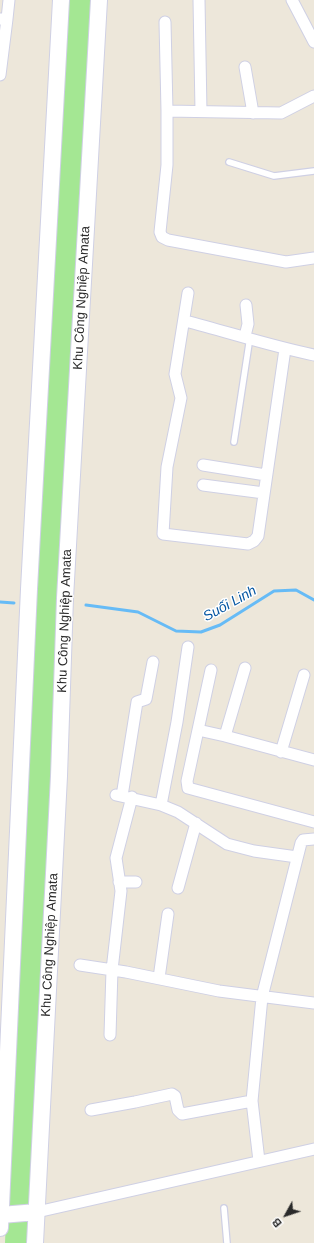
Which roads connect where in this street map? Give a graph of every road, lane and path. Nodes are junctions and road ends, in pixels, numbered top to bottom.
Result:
1 (9, 0) edge
2 (61, 0) edge
3 (99, 0) edge
4 (199, 0) edge
5 (292, 0) edge
6 (3, 19) edge
7 (165, 22) dead end
8 (314, 42) edge
9 (245, 67) dead end
10 (0, 75) edge
11 (314, 96) edge
12 (167, 111) junction
13 (201, 111) junction
14 (252, 113) junction
15 (229, 162) dead end
16 (314, 171) edge
17 (314, 258) edge
18 (188, 293) dead end
19 (246, 305) dead end
20 (185, 321) junction
21 (247, 337) junction
22 (285, 349) junction
23 (314, 355) edge
24 (234, 442) dead end
25 (203, 465) dead end
26 (266, 475) junction
27 (203, 485) dead end
28 (264, 492) junction
29 (188, 647) dead end
30 (153, 662) dead end
31 (245, 668) dead end
32 (211, 670) dead end
33 (304, 675) dead end
34 (198, 730) junction
35 (225, 736) junction
36 (281, 752) junction
37 (314, 760) edge
38 (123, 796) junction
39 (162, 805) junction
40 (314, 822) edge
41 (196, 823) junction
42 (314, 839) edge
43 (297, 857) junction
44 (120, 882) junction
45 (136, 882) dead end
46 (178, 888) dead end
47 (168, 914) dead end
48 (170, 952) dead end
49 (80, 965) dead end
50 (112, 970) junction
51 (162, 979) junction
52 (262, 996) junction
53 (314, 1003) edge
54 (110, 1035) dead end
55 (252, 1101) junction
56 (91, 1110) dead end
57 (314, 1149) edge
58 (259, 1161) junction
59 (224, 1208) dead end
60 (37, 1212) junction
61 (0, 1222) edge
62 (35, 1243) edge
63 (227, 1243) edge

1 - 6 street
2 - 61 street
3 - 60 street, Khu Công Nghiệp Amata
4 - 13 street
5 - 8 street
6 - 10 street
7 - 12 street
9 - 14 street
11 - 14 street
12 - 13 street
12 - 17 street
13 - 14 street
15 - 16 lane
18 - 20 street
19 - 21 street
20 - 21 street
20 - 28 street
21 - 22 street
21 - 24 lane
22 - 23 street
22 - 26 street
25 - 26 street
26 - 28 street
27 - 28 street
29 - 39 street
30 - 38 street
31 - 35 street
32 - 34 street
33 - 36 street
34 - 35 street
34 - 40 street
35 - 36 street
36 - 37 street
38 - 39 street
38 - 44 street
39 - 41 street
41 - 43 street
41 - 46 street
42 - 43 street
43 - 52 street
44 - 45 street
44 - 50 street
47 - 51 street
48 - 51 street
49 - 50 street
50 - 51 street
50 - 54 street
51 - 52 street
52 - 53 street
52 - 55 street
55 - 56 street
55 - 58 street
57 - 58 street
58 - 60 street
59 - 63 lane
60 - 61 street
60 - 62 street, Khu Công Nghiệp Amata

